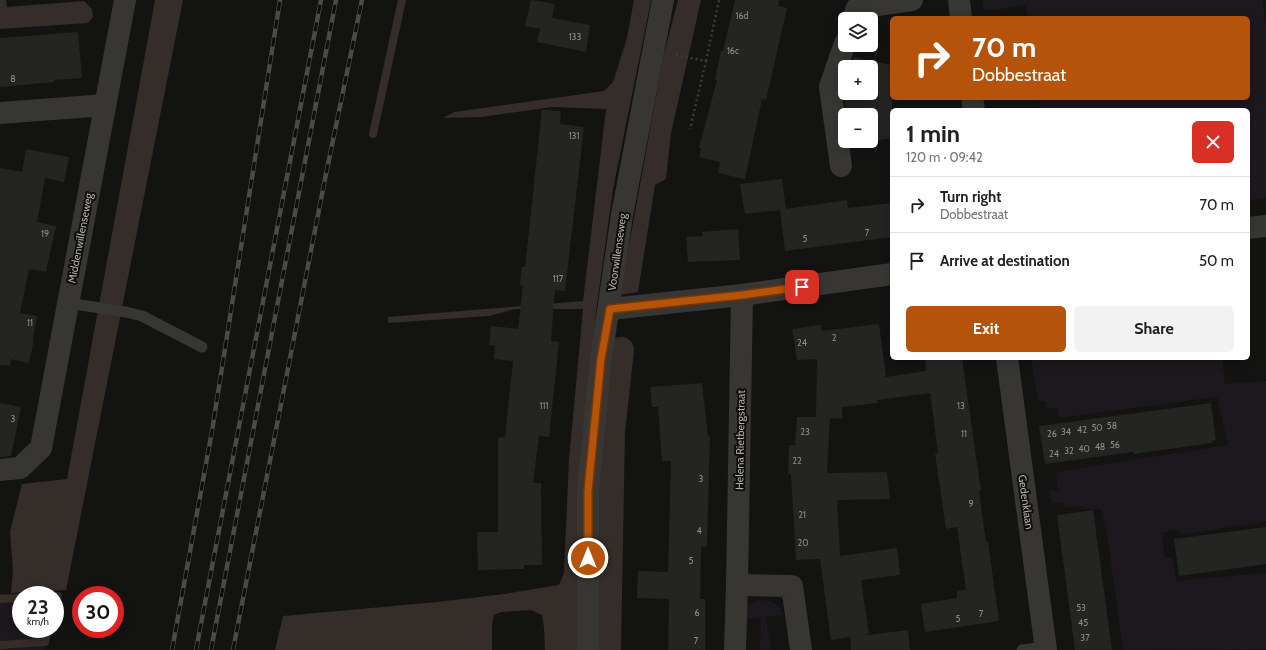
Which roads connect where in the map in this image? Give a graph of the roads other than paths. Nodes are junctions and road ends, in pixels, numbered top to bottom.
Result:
1 (125, 0) edge
2 (663, 0) edge
3 (912, 0) edge
4 (959, 0) edge
5 (856, 12) edge
6 (961, 16) edge
7 (842, 52) edge
8 (105, 105) junction
9 (0, 113) edge
10 (841, 166) dead end
11 (1266, 226) edge
12 (1250, 228) edge
13 (890, 274) edge
14 (742, 295) junction
15 (68, 302) junction
16 (610, 309) junction
17 (202, 347) dead end
18 (1007, 360) edge
19 (10, 469) edge
20 (738, 585) junction
21 (1046, 648) edge
22 (588, 650) edge
23 (735, 650) edge
24 (801, 650) edge
25 (1022, 650) edge

1 - 8 street, Middenwillenseweg
2 - 16 street, Voorwillenseweg
3 - 5 street
4 - 6 street
7 - 10 street
8 - 9 street
8 - 15 street, Middenwillenseweg
11 - 12 street
13 - 14 street
14 - 16 street
14 - 20 street, Helena Rietbergstraat
15 - 17 lane
15 - 19 street, Middenwillenseweg
16 - 22 street, Voorwillenseweg
18 - 21 street, Gedenklaan
20 - 23 street, Helena Rietbergstraat
20 - 24 street
21 - 25 lane, Gedenklaan

